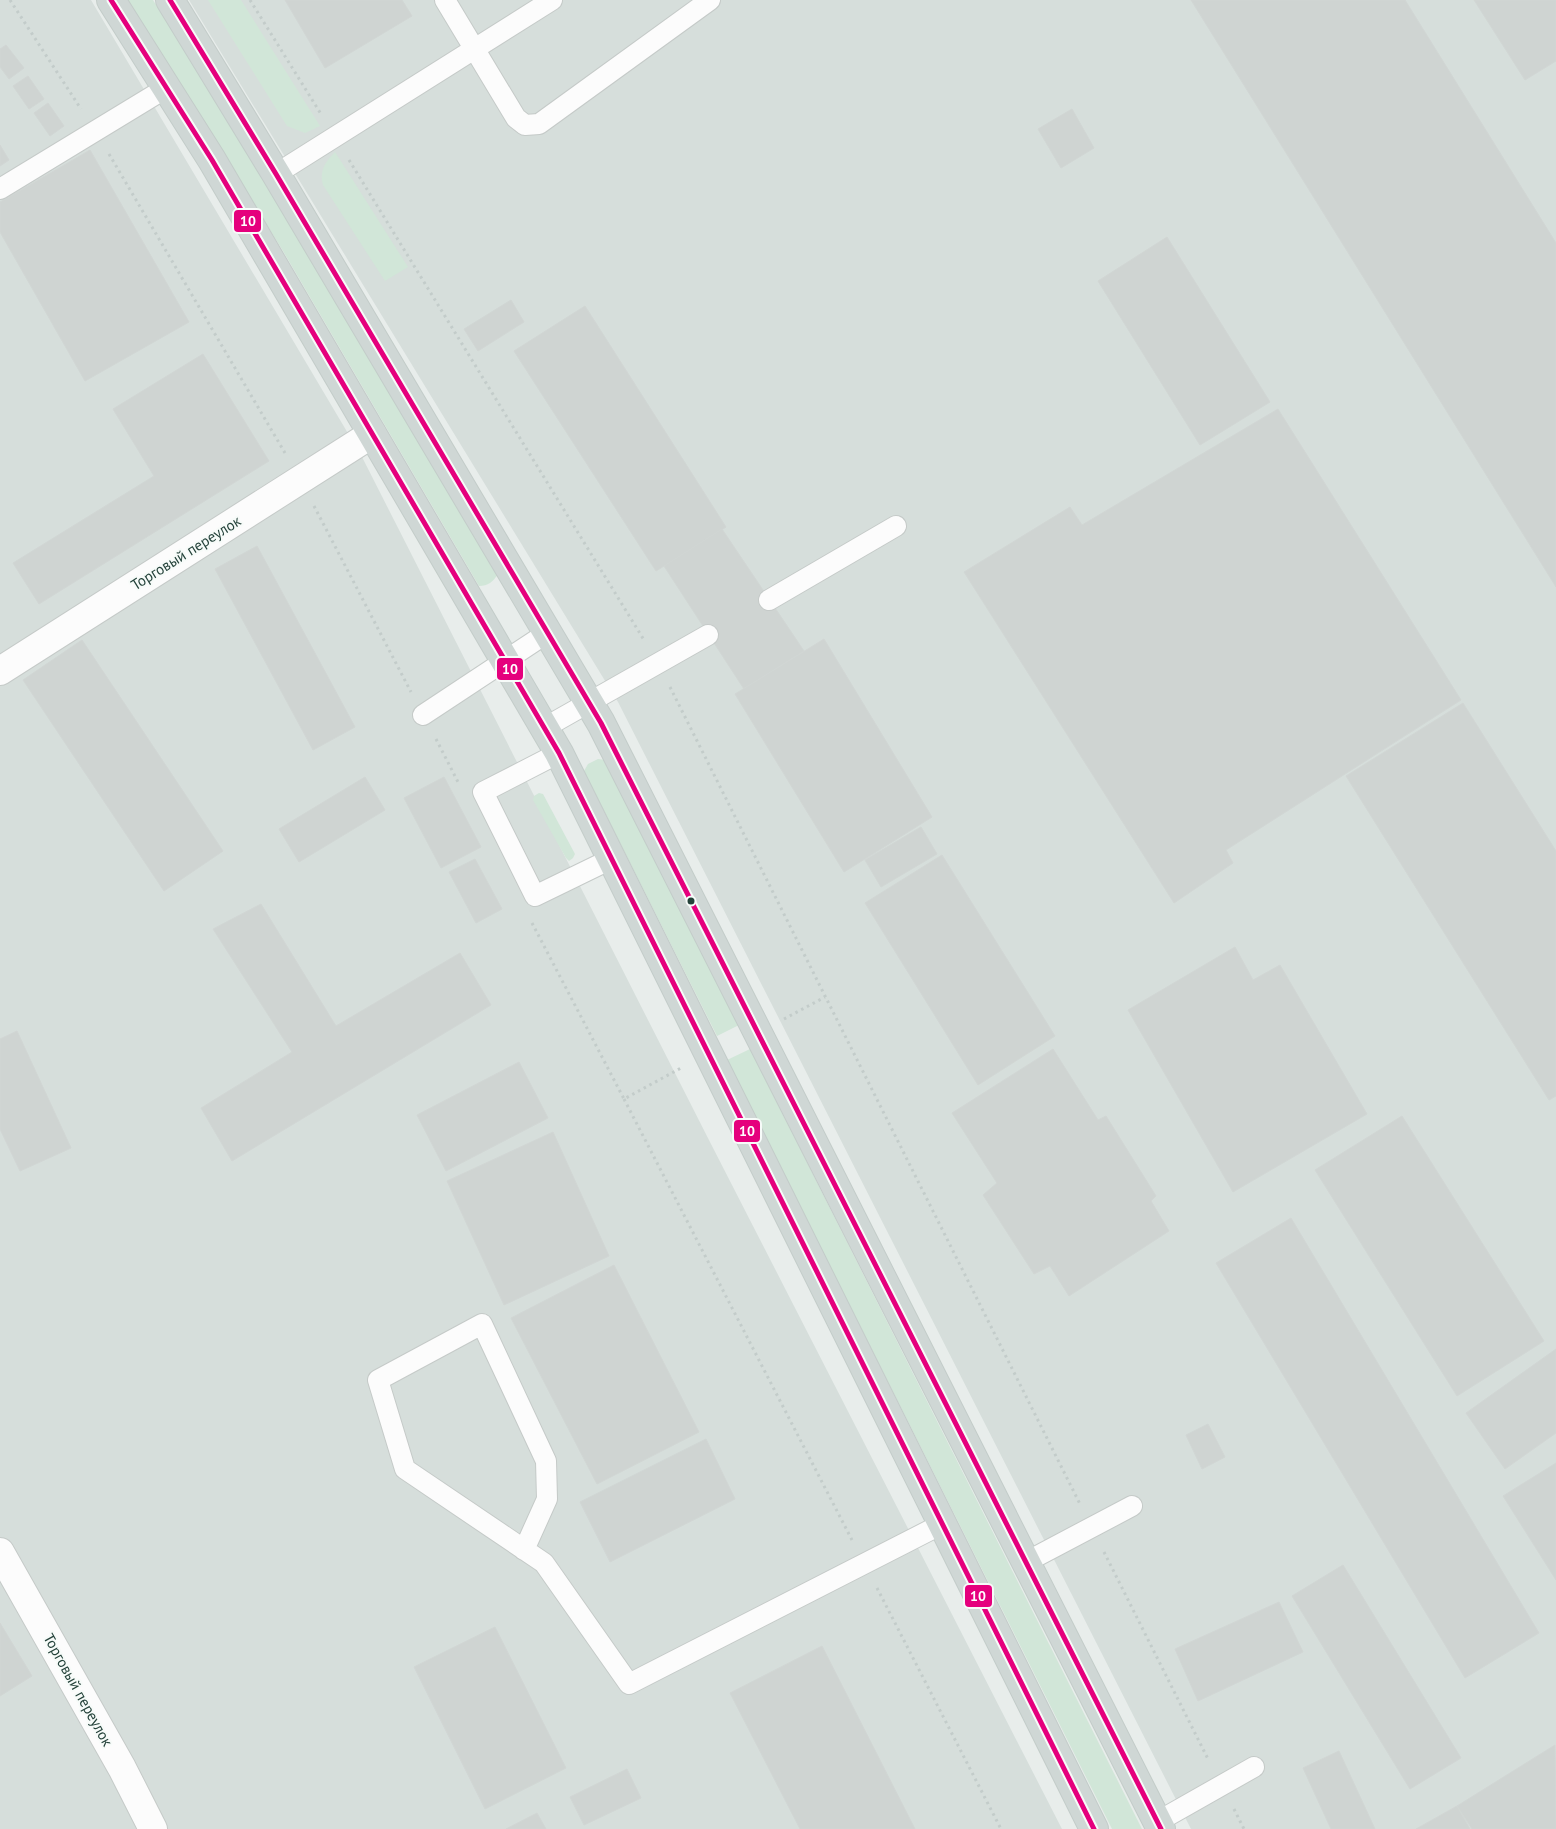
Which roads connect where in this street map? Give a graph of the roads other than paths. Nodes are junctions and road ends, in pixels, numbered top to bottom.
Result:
1 (111, 0) edge
2 (170, 0) edge
3 (445, 0) edge
4 (552, 0) edge
5 (710, 0) edge
6 (474, 50) junction
7 (166, 88) junction
8 (276, 174) junction
9 (0, 189) edge
10 (372, 434) junction
11 (896, 526) dead end
12 (769, 600) dead end
13 (547, 633) junction
14 (708, 635) dead end
15 (505, 661) junction
16 (0, 671) edge
17 (589, 702) junction
18 (423, 715) road end
19 (544, 728) junction
20 (559, 753) junction
21 (611, 859) junction
22 (1132, 1506) dead end
23 (942, 1524) junction
24 (524, 1550) junction
25 (0, 1552) edge
26 (1026, 1562) junction
27 (1254, 1767) dead end
28 (1159, 1825) edge
29 (154, 1829) edge
30 (1094, 1829) edge

1 - 7 main road
2 - 8 main road
3 - 6 lane
4 - 6 lane
5 - 6 lane
6 - 8 lane
7 - 9 lane
7 - 10 main road
8 - 13 main road
10 - 15 main road
10 - 16 street, Торговый переулок
11 - 12 lane
13 - 15 lane
13 - 17 main road
14 - 17 lane
15 - 18 lane
15 - 19 main road
17 - 19 lane
17 - 26 main road
19 - 20 main road
20 - 21 main road
20 - 21 lane
21 - 23 main road
22 - 26 lane
23 - 24 lane
23 - 30 main road
24 - 24 lane
25 - 29 street, Торговый переулок
26 - 28 main road
27 - 28 lane

